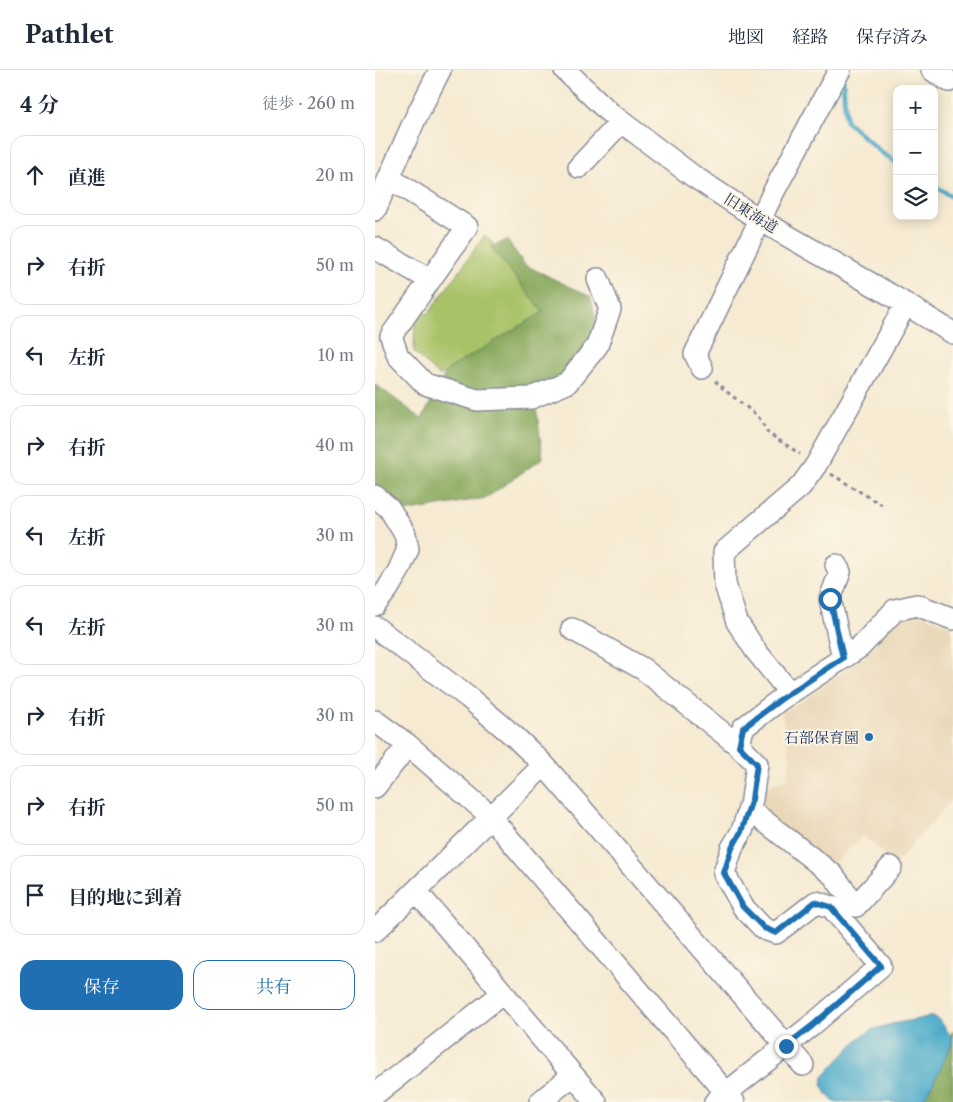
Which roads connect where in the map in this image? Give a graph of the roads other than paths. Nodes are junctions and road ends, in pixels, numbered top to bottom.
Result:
1 (440, 70) edge
2 (565, 70) edge
3 (840, 70) edge
4 (621, 122) junction
5 (579, 167) dead end
6 (389, 178) junction
7 (375, 210) edge
8 (760, 220) junction
9 (375, 248) edge
10 (430, 280) junction
11 (598, 280) dead end
12 (906, 304) junction
13 (953, 333) edge
14 (702, 368) road end
15 (375, 496) edge
16 (836, 565) dead end
17 (375, 605) edge
18 (953, 619) edge
19 (375, 627) edge
20 (572, 629) dead end
21 (843, 658) junction
22 (790, 693) junction
23 (375, 721) edge
24 (408, 745) junction
25 (739, 746) junction
26 (545, 765) junction
27 (375, 787) edge
28 (749, 810) junction
29 (491, 818) junction
30 (891, 867) dead end
31 (415, 891) junction
32 (375, 931) edge
33 (503, 993) junction
34 (786, 1046) junction
35 (803, 1065) dead end
36 (573, 1075) junction
37 (375, 1094) edge
38 (725, 1099) edge
39 (540, 1102) edge
40 (596, 1102) edge

1 - 6 street
2 - 4 street, 旧東海道
3 - 8 street
4 - 5 street
4 - 8 street, 旧東海道
6 - 7 street
6 - 10 street
8 - 12 street, 旧東海道
8 - 14 street
9 - 10 street
10 - 11 street
12 - 13 street, 旧東海道
12 - 22 street
15 - 17 street
16 - 21 street
18 - 21 street
19 - 26 street
20 - 25 street
21 - 22 street
22 - 25 street
23 - 24 street
24 - 27 street
24 - 29 street
25 - 28 street
26 - 29 street
26 - 34 street
28 - 30 street
28 - 34 street
29 - 31 street
29 - 38 street
31 - 32 street
31 - 33 street
33 - 36 street
33 - 37 street
34 - 35 street
34 - 38 street
36 - 39 street
36 - 40 street

